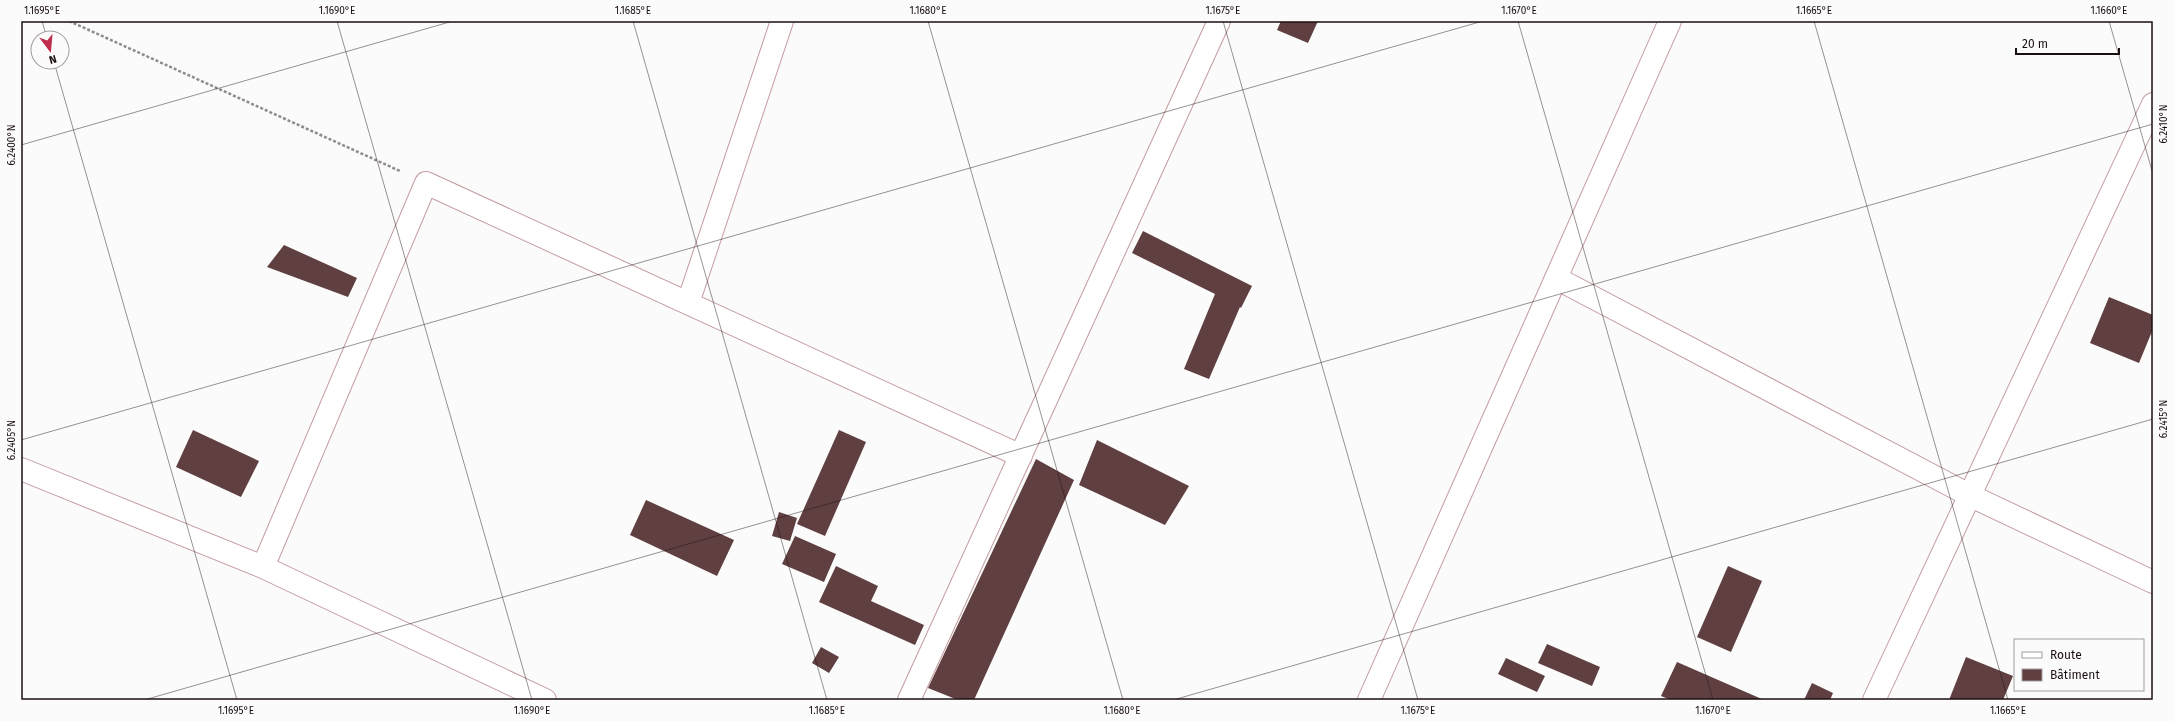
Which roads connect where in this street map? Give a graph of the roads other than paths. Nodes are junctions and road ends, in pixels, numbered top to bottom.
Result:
1 (782, 21) edge
2 (1219, 21) edge
3 (1670, 21) edge
4 (2153, 104) edge
5 (1556, 278) junction
6 (688, 303) junction
7 (1021, 456) junction
8 (21, 469) edge
9 (1970, 496) junction
10 (263, 567) junction
11 (2153, 582) edge
12 (545, 700) edge
13 (909, 700) edge
14 (1369, 700) edge
15 (1874, 700) edge

1 - 6 street
2 - 7 street
3 - 5 street
4 - 9 street
5 - 9 street
5 - 14 street
6 - 7 street
6 - 10 street
7 - 13 street
8 - 10 street
9 - 11 street
9 - 15 street
10 - 12 street

